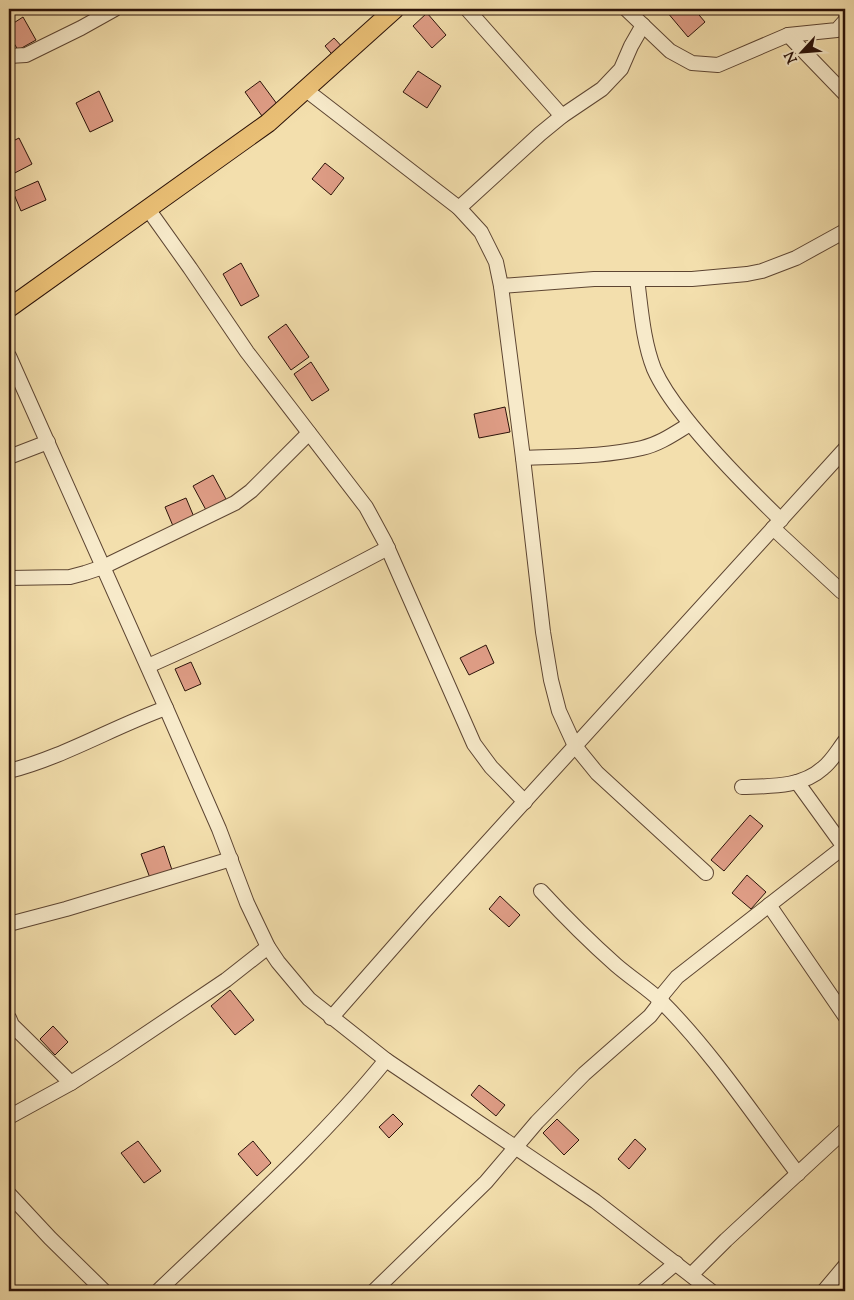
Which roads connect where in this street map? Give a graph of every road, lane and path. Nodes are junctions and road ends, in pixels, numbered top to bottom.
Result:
1 (115, 9) edge
2 (395, 9) edge
3 (467, 9) edge
4 (626, 9) edge
5 (845, 21) edge
6 (643, 25) junction
7 (788, 35) junction
8 (9, 56) edge
9 (306, 90) junction
10 (845, 94) edge
11 (562, 116) junction
12 (459, 208) junction
13 (148, 209) junction
14 (845, 231) edge
15 (637, 279) junction
16 (501, 286) junction
17 (9, 308) edge
18 (9, 356) edge
19 (690, 424) junction
20 (309, 433) junction
21 (48, 442) junction
22 (845, 449) edge
23 (9, 457) edge
24 (523, 458) junction
25 (777, 524) junction
26 (388, 548) junction
27 (103, 566) junction
28 (9, 578) edge
29 (842, 592) dead end
30 (148, 666) junction
31 (166, 708) junction
32 (845, 741) edge
33 (575, 746) junction
34 (9, 771) edge
35 (797, 782) junction
36 (742, 787) dead end
37 (525, 802) junction
38 (845, 847) edge
39 (231, 859) junction
40 (706, 873) dead end
41 (541, 891) dead end
42 (769, 905) junction
43 (9, 924) edge
44 (268, 947) junction
45 (660, 1000) junction
46 (845, 1016) edge
47 (9, 1018) edge
48 (330, 1018) junction
49 (386, 1060) junction
50 (71, 1082) junction
51 (9, 1118) edge
52 (845, 1130) edge
53 (516, 1148) junction
54 (798, 1174) junction
55 (9, 1194) edge
56 (676, 1263) junction
57 (845, 1266) edge
58 (691, 1275) junction
59 (104, 1291) edge
60 (158, 1291) edge
61 (374, 1291) edge
62 (643, 1291) edge
63 (711, 1291) edge
64 (824, 1291) edge

1 - 8 street
2 - 9 main road
3 - 11 street
4 - 6 street
5 - 7 street
6 - 7 street
6 - 11 street
7 - 10 street
9 - 12 street
9 - 13 main road
11 - 12 street
12 - 16 street
13 - 17 main road
13 - 20 street
14 - 15 street
15 - 16 street
15 - 19 street
16 - 24 street
18 - 21 street
19 - 24 street
19 - 25 street
20 - 26 street
20 - 27 street
21 - 23 street
21 - 27 street
22 - 25 street
24 - 33 street
25 - 29 street
25 - 33 street
26 - 30 street
26 - 37 street
27 - 28 street
27 - 30 street
30 - 31 street
31 - 34 street
31 - 39 street
32 - 35 street
33 - 37 street
33 - 40 street
35 - 36 street
35 - 38 street
37 - 48 street
38 - 42 street
39 - 43 street
39 - 44 street
41 - 45 street
42 - 45 street
42 - 46 street
44 - 48 street
44 - 50 street
45 - 53 street
45 - 54 street
47 - 50 street
48 - 49 street
49 - 53 street
49 - 60 street
50 - 51 street
52 - 54 street
53 - 56 street
53 - 61 street
54 - 58 street
55 - 59 street
56 - 58 street
56 - 62 street
57 - 64 street
58 - 63 street

